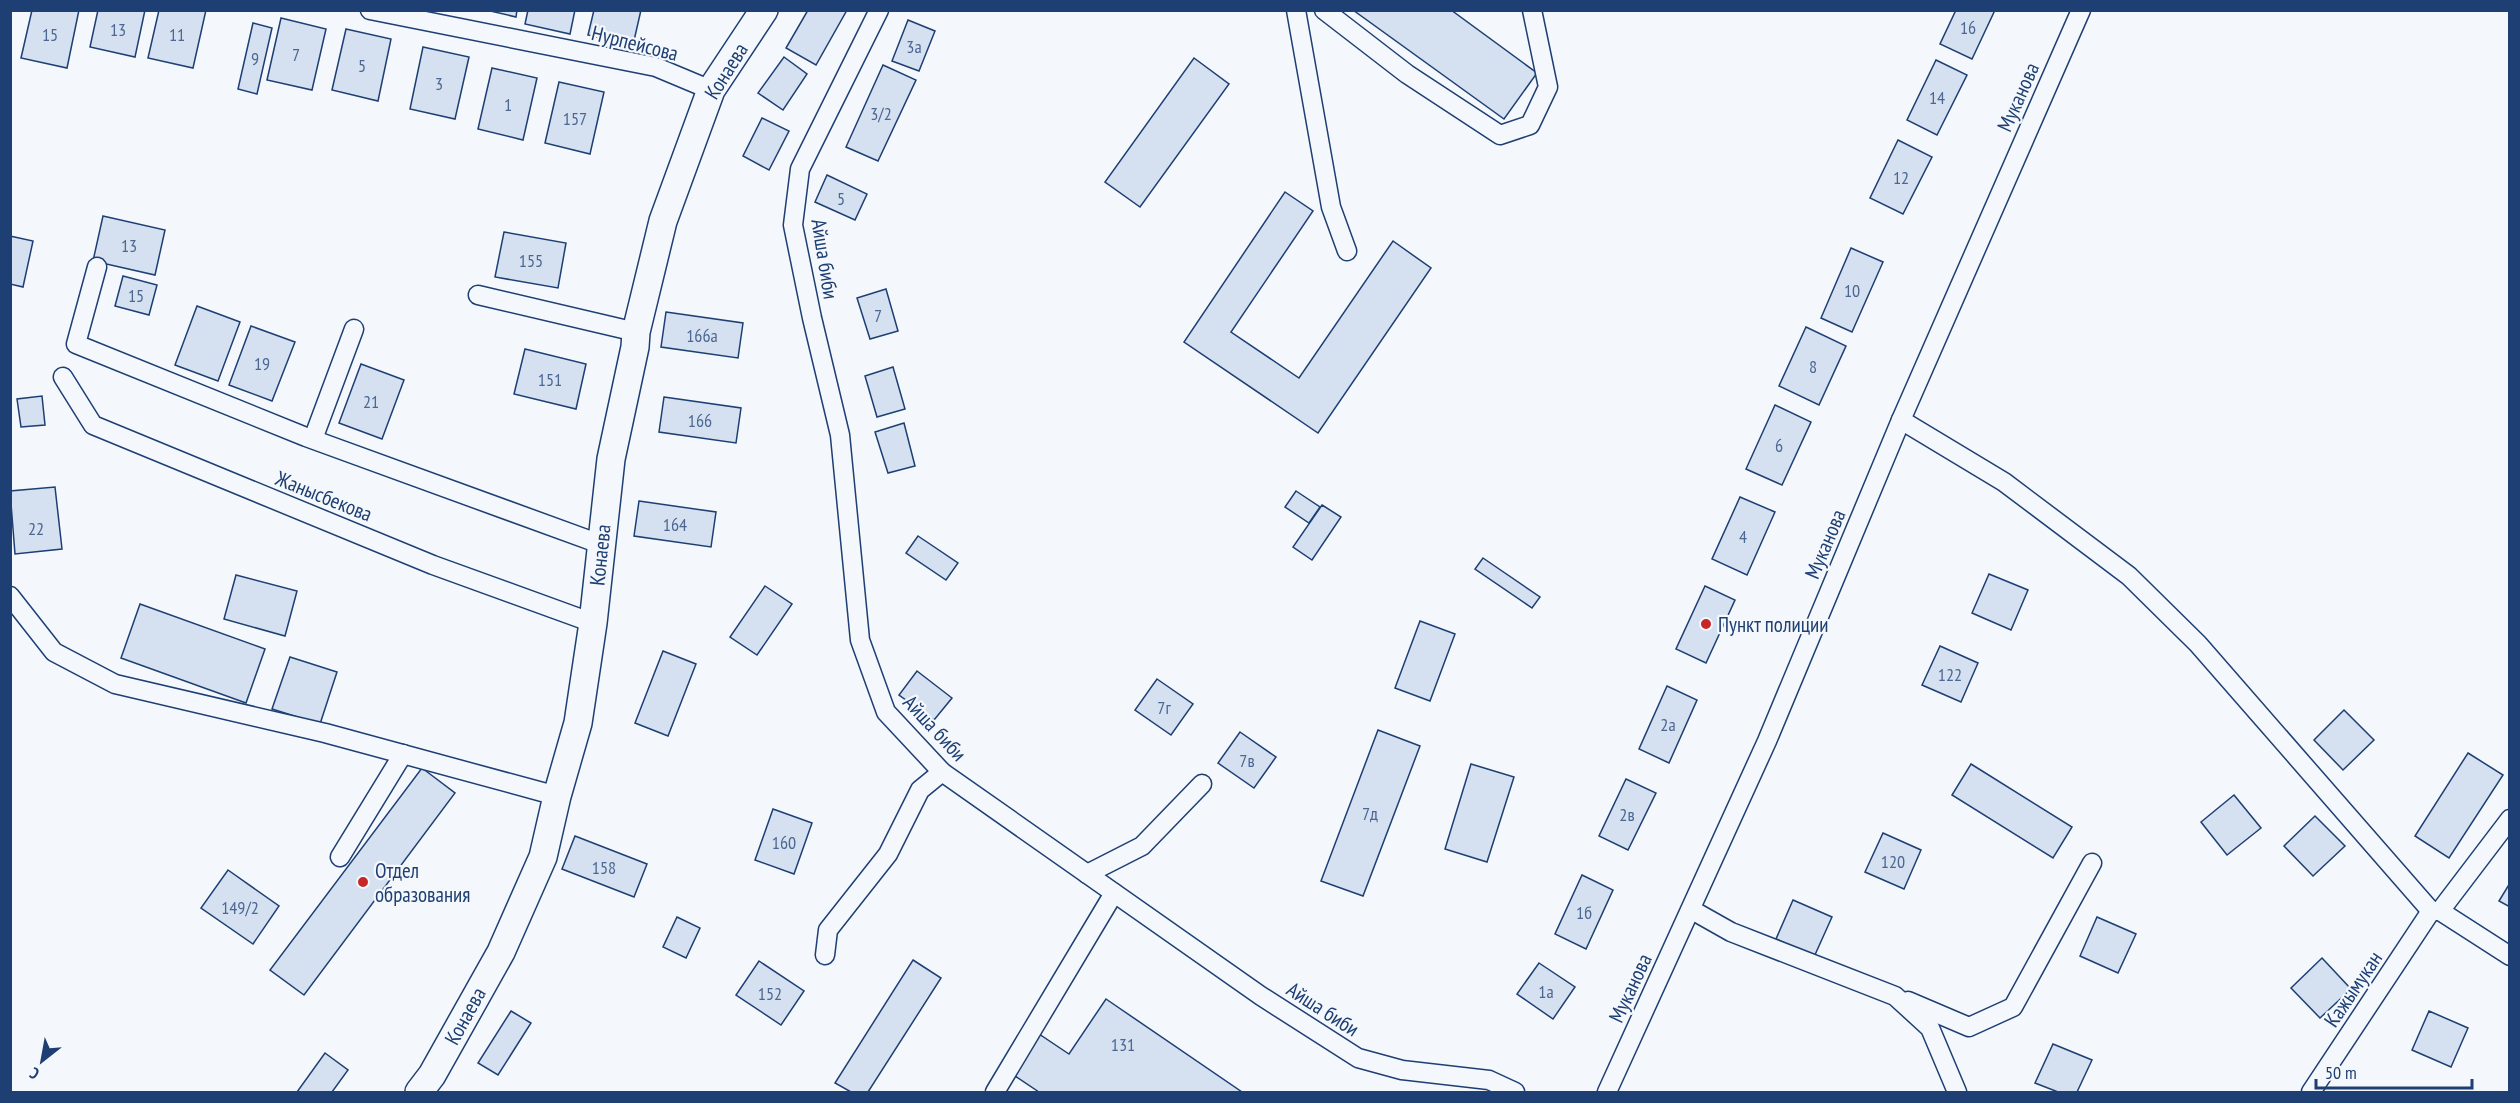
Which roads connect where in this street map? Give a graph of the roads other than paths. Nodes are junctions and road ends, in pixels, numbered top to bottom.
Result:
1 (370, 10) edge
2 (764, 10) edge
3 (879, 10) edge
4 (1296, 10) edge
5 (1324, 10) edge
6 (1532, 10) edge
7 (2081, 10) edge
8 (711, 90) junction
9 (1347, 251) dead end
10 (97, 267) dead end
11 (478, 296) dead end
12 (354, 329) dead end
13 (636, 332) junction
14 (63, 377) dead end
15 (1901, 420) junction
16 (313, 440) junction
17 (600, 544) junction
18 (10, 596) edge
19 (593, 623) junction
20 (403, 754) junction
21 (942, 772) junction
22 (1202, 784) dead end
23 (557, 795) junction
24 (2510, 819) edge
25 (340, 857) dead end
26 (2092, 863) dead end
27 (1087, 874) junction
28 (1114, 893) junction
29 (1692, 910) junction
30 (2436, 911) junction
31 (825, 955) dead end
32 (2510, 956) edge
33 (1895, 996) junction
34 (419, 1092) edge
35 (995, 1092) edge
36 (1515, 1092) edge
37 (1607, 1092) edge
38 (1957, 1092) edge
39 (2311, 1092) edge

1 - 8 street, Нурпейсова
2 - 8 main road, Конаева
3 - 21 street, Айша биби
4 - 9 street
5 - 6 street
7 - 15 street, Муканова
8 - 13 main road, Конаева
10 - 16 street
11 - 13 street
12 - 16 street
13 - 17 main road, Конаева
14 - 19 street, Жанысбекова
15 - 29 street, Муканова
15 - 30 street
16 - 17 street
17 - 19 main road, Конаева
18 - 20 street
19 - 23 main road, Конаева
20 - 23 street
20 - 25 street
21 - 27 street, Айша биби
21 - 31 street
22 - 27 street
23 - 34 main road, Конаева
24 - 30 street, Кажымукан
26 - 33 street
27 - 28 street, Айша биби
28 - 35 street
28 - 36 street, Айша биби
29 - 33 street
29 - 37 street, Муканова
30 - 32 street
30 - 39 street, Кажымукан
33 - 38 street

